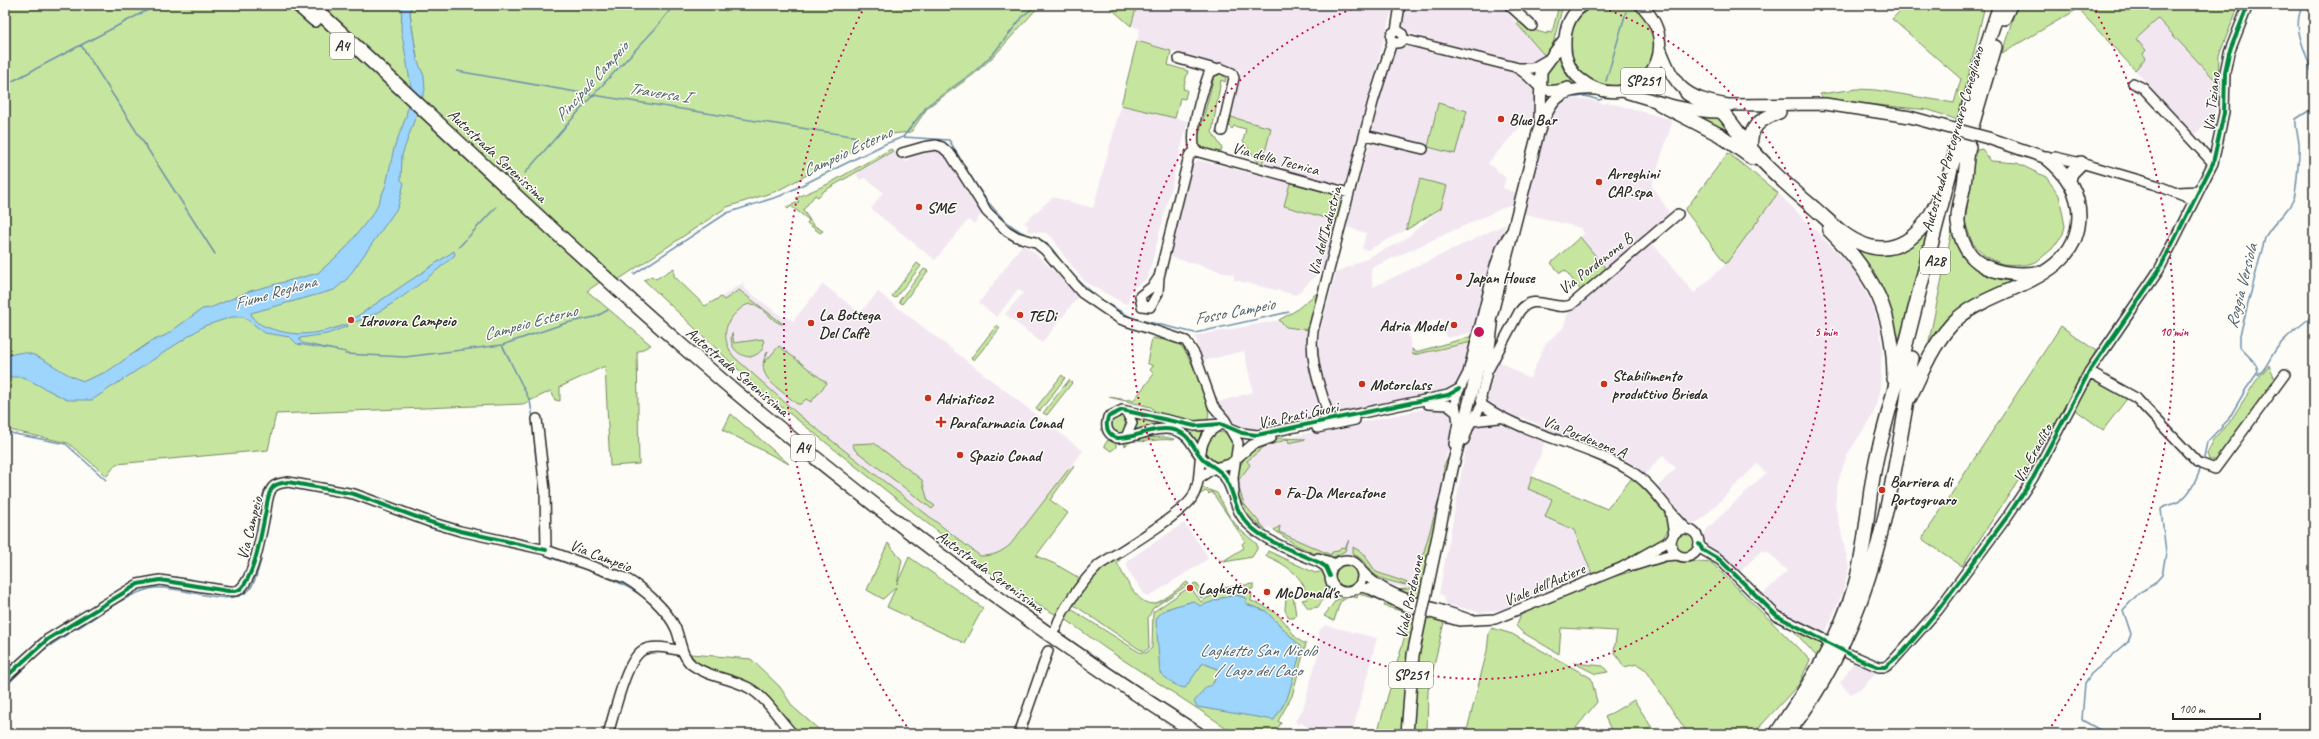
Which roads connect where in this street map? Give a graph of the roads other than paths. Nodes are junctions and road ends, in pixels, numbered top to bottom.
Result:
1 (298, 5) edge
2 (311, 5) edge
3 (1400, 5) edge
4 (1510, 5) edge
5 (1583, 5) edge
6 (1641, 5) edge
7 (1994, 5) edge
8 (2009, 5) edge
9 (2248, 5) edge
10 (1574, 9) edge
11 (2002, 11) edge
12 (1532, 26) dead end
13 (1396, 31) junction
14 (1403, 39) junction
15 (1564, 40) junction
16 (1392, 42) junction
17 (1986, 47) junction
18 (1660, 48) junction
19 (1179, 59) dead end
20 (1548, 60) junction
21 (1515, 68) junction
22 (1215, 69) junction
23 (389, 83) junction
24 (2133, 83) dead end
25 (1539, 87) junction
26 (1591, 87) junction
27 (1622, 91) junction
28 (1687, 94) junction
29 (1660, 104) junction
30 (1847, 108) junction
31 (1779, 112) junction
32 (1723, 113) junction
33 (1970, 119) junction
34 (436, 126) junction
35 (1222, 131) dead end
36 (1538, 133) junction
37 (1365, 135) junction
38 (1423, 149) dead end
39 (1751, 150) junction
40 (1195, 151) junction
41 (902, 153) dead end
42 (2047, 158) junction
43 (2081, 163) junction
44 (2213, 163) junction
45 (2069, 180) junction
46 (2199, 191) junction
47 (2178, 192) junction
48 (1349, 193) junction
49 (2194, 200) junction
50 (1678, 214) dead end
51 (1513, 229) junction
52 (2044, 272) junction
53 (1159, 277) dead end
54 (1494, 301) junction
55 (1493, 327) junction
56 (1510, 328) junction
57 (1488, 372) junction
58 (2089, 372) junction
59 (2285, 374) dead end
60 (1459, 389) junction
61 (1894, 396) junction
62 (1906, 404) junction
63 (1213, 406) junction
64 (1326, 406) junction
65 (1482, 406) junction
66 (1126, 411) junction
67 (1456, 412) junction
68 (1499, 418) junction
69 (537, 420) dead end
70 (1326, 420) junction
71 (1472, 421) junction
72 (1311, 424) junction
73 (1212, 425) junction
74 (1226, 426) junction
75 (1282, 435) junction
76 (1126, 437) junction
77 (1201, 458) junction
78 (1237, 459) junction
79 (1214, 468) junction
80 (1451, 474) junction
81 (1199, 478) junction
82 (1670, 510) junction
83 (1687, 529) junction
84 (1672, 538) junction
85 (1700, 544) junction
86 (546, 550) junction
87 (1677, 555) junction
88 (1693, 555) junction
89 (1711, 555) junction
90 (1336, 564) junction
91 (1622, 568) junction
92 (1361, 570) junction
93 (1330, 576) junction
94 (1356, 589) junction
95 (1476, 622) junction
96 (1056, 628) dead end
97 (1826, 640) dead end
98 (682, 651) junction
99 (1048, 651) dead end
100 (1849, 654) dead end
101 (5, 678) edge
102 (1789, 715) junction
103 (608, 734) edge
104 (792, 734) edge
105 (1019, 734) edge
106 (1183, 734) edge
107 (1198, 734) edge
108 (1407, 734) edge
109 (1769, 734) edge
110 (1776, 734) edge
111 (1787, 734) edge

1 - 23 highway, Autostrada Serenissima / A4
2 - 23 highway, Autostrada Serenissima / A4
3 - 13 street
4 - 12 street
5 - 10 main road, SP251
6 - 18 main road, SP251
7 - 17 highway
8 - 11 highway
9 - 44 street, Via Tiziano
10 - 15 main road, SP251
11 - 17 highway, Autostrada Portogruaro-Conegliano / A28
11 - 33 highway, Autostrada Portogruaro-Conegliano / A28
13 - 14 street
13 - 16 street
14 - 16 street
14 - 21 street
15 - 20 main road, Viale Pordenone / SP251
15 - 26 main road, SP251
16 - 37 street, Via dell'Industria
17 - 33 highway, Autostrada Portogruaro-Conegliano / A28
18 - 27 main road, SP251
18 - 28 main road
19 - 22 street
20 - 21 street
20 - 25 main road, Viale Pordenone / SP251
21 - 25 street
22 - 35 street, Via della Tecnica
22 - 40 street
23 - 34 highway, Autostrada Serenissima / A4
24 - 44 street
25 - 26 street
25 - 36 main road, Viale Pordenone / SP251
26 - 27 main road, SP251
26 - 36 main road, Viale Pordenone / SP251
27 - 29 main road
28 - 30 main road
28 - 32 highway
29 - 32 main road
29 - 61 highway
30 - 31 main road
30 - 42 main road, bridge
31 - 32 main road
31 - 39 highway
32 - 39 highway
33 - 39 highway
33 - 52 highway
33 - 61 highway, Autostrada Portogruaro-Conegliano / A28
33 - 62 highway, Autostrada Portogruaro-Conegliano / A28
34 - 106 highway, Autostrada Serenissima / A4
34 - 107 highway, Autostrada Serenissima / A4
36 - 51 main road, Viale Pordenone / SP251
37 - 38 street
37 - 48 street, Via dell'Industria
40 - 48 street, Via della Tecnica
40 - 53 street
41 - 63 street
42 - 43 street
42 - 45 highway
43 - 45 highway
43 - 47 street
44 - 46 street, Via Tiziano
45 - 52 highway
46 - 47 street
46 - 49 street, Via Tiziano
47 - 49 street
48 - 64 street, Via dell'Industria
49 - 58 street, Via Eraclito
50 - 56 street, Via Pordenone B
51 - 54 main road, Viale Pordenone / SP251
51 - 60 street, Viale Pordenone
52 - 62 highway
54 - 55 street
54 - 80 main road, Viale Pordenone / SP251
55 - 56 street
55 - 57 street
56 - 57 street
57 - 65 street
58 - 59 street
58 - 100 street, Via Eraclito
60 - 67 street, Viale Pordenone
60 - 70 street, Via Prati Guori
61 - 102 highway, Autostrada Portogruaro-Conegliano / A28
62 - 111 highway, Autostrada Portogruaro-Conegliano / A28
63 - 73 street
63 - 74 street
64 - 70 street, Via dell'Industria
64 - 72 street
65 - 68 street
65 - 71 street
66 - 73 street, Via Prati Guori
66 - 76 street
66 - 76 street
67 - 75 street, Via Prati Guori
67 - 80 street, Viale Pordenone
68 - 71 street
68 - 82 street, Via Pordenone A
69 - 86 street, Via Campeio
70 - 72 street, Via Prati Guori
70 - 75 street
71 - 80 street
72 - 74 street, Via Prati Guori
73 - 74 street, Via Prati Guori
74 - 77 street
74 - 78 street
75 - 78 street, Via Prati Guori
76 - 77 street
77 - 79 street
77 - 81 street
78 - 79 street
78 - 90 street
79 - 81 street
79 - 93 street
80 - 108 main road, Viale Pordenone / SP251, bridge
81 - 96 street
82 - 83 street, Via Pordenone A
82 - 84 street
83 - 84 street
83 - 85 street
84 - 87 street
84 - 91 street, Viale dell'Autiere
85 - 88 street
85 - 89 street
86 - 98 street, Via Campeio
86 - 101 street, Via Campeio
87 - 88 street
87 - 91 street, Viale dell'Autiere
88 - 89 street
89 - 97 street
90 - 92 street
90 - 93 street
91 - 95 street, Viale dell'Autiere
92 - 94 street
92 - 95 street, Viale dell'Autiere
93 - 94 street
94 - 95 street, Viale dell'Autiere
98 - 103 street
98 - 104 street, Via Campeio
99 - 105 street
102 - 109 highway
102 - 110 highway

